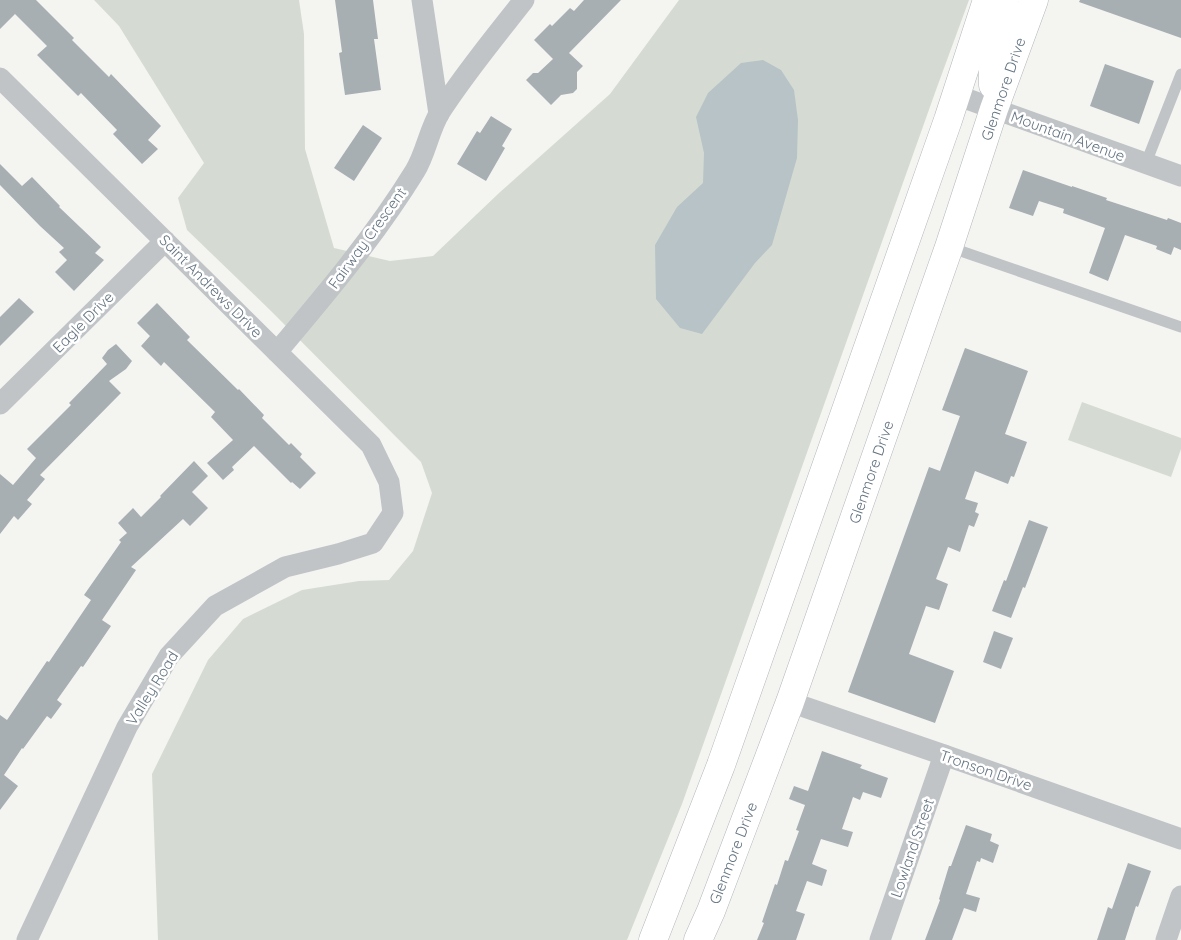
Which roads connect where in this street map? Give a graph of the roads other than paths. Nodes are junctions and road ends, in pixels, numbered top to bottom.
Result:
1 (422, 0) edge
2 (524, 0) edge
3 (988, 0) edge
4 (1005, 0) edge
5 (1034, 0) edge
6 (1181, 74) edge
7 (0, 78) edge
8 (956, 95) junction
9 (994, 109) junction
10 (439, 114) junction
11 (1146, 163) junction
12 (1181, 176) edge
13 (165, 241) junction
14 (949, 247) junction
15 (1181, 327) edge
16 (277, 352) junction
17 (0, 404) edge
18 (393, 513) joint
19 (790, 702) junction
20 (944, 755) junction
21 (1181, 839) edge
22 (1181, 896) edge
23 (27, 940) edge
24 (653, 940) edge
25 (698, 940) edge
26 (880, 940) edge
27 (1166, 940) edge

1 - 10 street
2 - 10 street, Fairway Crescent
3 - 8 main road
4 - 9 main road
5 - 9 main road, Glenmore Drive
6 - 11 lane
7 - 13 street, Saint Andrews Drive
8 - 9 street, Mountain Avenue
8 - 24 main road
9 - 11 street, Mountain Avenue
9 - 14 main road, Glenmore Drive
10 - 16 street, Fairway Crescent
11 - 12 street, Mountain Avenue
13 - 16 street, Saint Andrews Drive
13 - 17 street, Eagle Drive
14 - 15 lane
14 - 19 main road, Glenmore Drive
16 - 18 street, Saint Andrews Drive
18 - 23 street, Valley Road
19 - 20 street, Tronson Drive
19 - 25 main road, Glenmore Drive
20 - 21 street, Tronson Drive
20 - 26 street, Lowland Street
22 - 27 street

